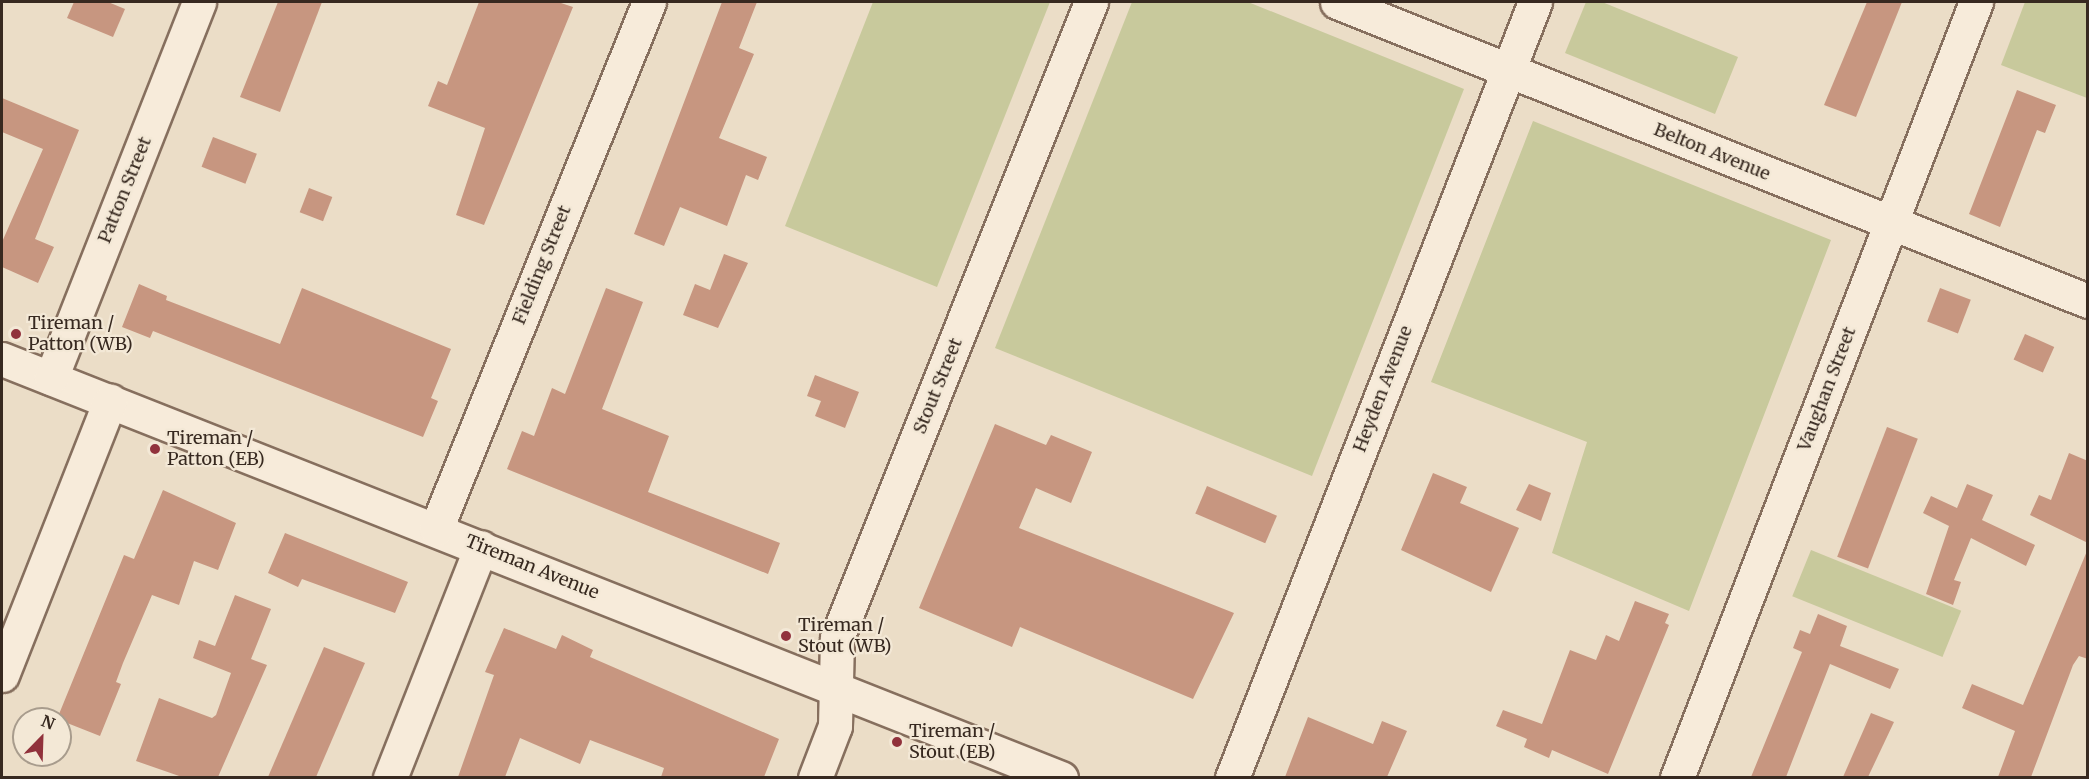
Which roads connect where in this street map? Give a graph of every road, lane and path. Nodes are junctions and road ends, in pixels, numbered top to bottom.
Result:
1 (200, 2) edge
2 (649, 2) edge
3 (1091, 2) edge
4 (1337, 2) edge
5 (1535, 2) edge
6 (1976, 2) edge
7 (1508, 71) junction
8 (1890, 223) junction
9 (2088, 300) edge
10 (2, 359) edge
11 (51, 378) junction
12 (110, 400) junction
13 (435, 529) junction
14 (481, 547) junction
15 (2, 675) edge
16 (837, 688) junction
17 (390, 777) edge
18 (815, 777) edge
19 (1061, 777) edge
20 (1232, 777) edge
21 (1677, 777) edge

1 - 11 street, Patton Street
2 - 13 street, Fielding Street
3 - 16 street, Stout Street
4 - 7 street, Belton Avenue
5 - 7 street, Heyden Avenue
6 - 8 street, Vaughan Street
7 - 8 street, Belton Avenue
7 - 20 street, Heyden Avenue
8 - 9 street, Belton Avenue
8 - 21 street, Vaughan Street
10 - 11 street, Tireman Avenue
11 - 12 street, Tireman Avenue
12 - 13 street, Tireman Avenue
12 - 15 street
13 - 14 street, Tireman Avenue
14 - 16 street, Tireman Avenue
14 - 17 street
16 - 18 street, Stout Street
16 - 19 street, Tireman Avenue

